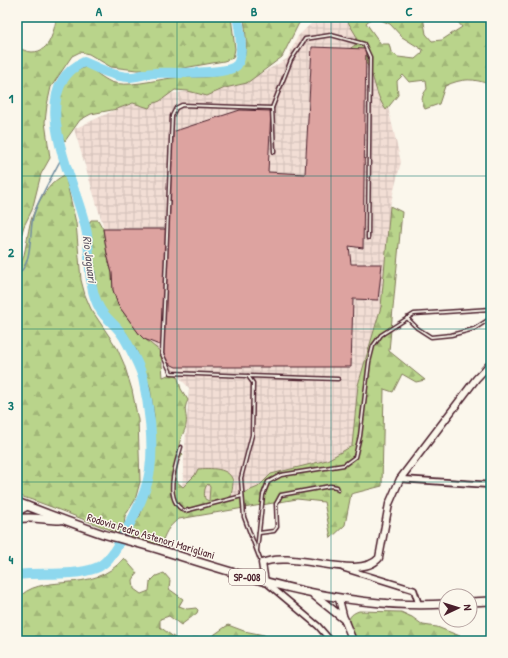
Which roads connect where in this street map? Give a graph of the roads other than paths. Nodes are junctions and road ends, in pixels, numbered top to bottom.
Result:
1 (272, 108) junction
2 (274, 152) dead end
3 (368, 238) dead end
4 (491, 309) edge
5 (407, 318) junction
6 (491, 318) edge
7 (491, 363) edge
8 (248, 376) junction
9 (338, 379) dead end
10 (181, 447) dead end
11 (400, 479) junction
12 (491, 485) edge
13 (338, 490) dead end
14 (242, 496) junction
15 (17, 502) edge
16 (28, 506) junction
17 (17, 512) edge
18 (17, 519) edge
19 (65, 519) junction
20 (259, 533) junction
21 (257, 550) junction
22 (262, 563) junction
23 (340, 567) junction
24 (266, 582) junction
25 (312, 594) junction
26 (339, 599) junction
27 (491, 601) edge
28 (478, 602) edge
29 (438, 604) edge
30 (419, 605) junction
31 (344, 619) junction
32 (331, 641) edge
33 (352, 641) edge

1 - 2 lane
1 - 3 lane
1 - 8 lane
4 - 5 lane
5 - 6 lane
5 - 20 lane
7 - 11 street
8 - 9 lane
8 - 14 lane
10 - 14 lane
11 - 12 street
11 - 23 street
13 - 20 lane
14 - 21 lane
15 - 16 main road, Rodovia Pedro Astenori Marigliani / SP-008
15 - 17 street
16 - 17 street
16 - 19 main road, Rodovia Pedro Astenori Marigliani / SP-008
18 - 19 main road
19 - 24 main road, Rodovia Pedro Astenori Marigliani / SP-008
20 - 21 lane
21 - 22 lane
22 - 23 street
22 - 24 street
23 - 30 street
24 - 25 main road, Rodovia Pedro Astenori Marigliani / SP-008
24 - 32 street
25 - 26 main road, Rodovia Pedro Astenori Marigliani / SP-008
25 - 31 main road
26 - 30 main road, Rodovia Pedro Astenori Marigliani / SP-008
26 - 31 street
27 - 28 main road
29 - 30 main road, Rodovia Pedro Astenori Marigliani / SP-008
31 - 33 street

